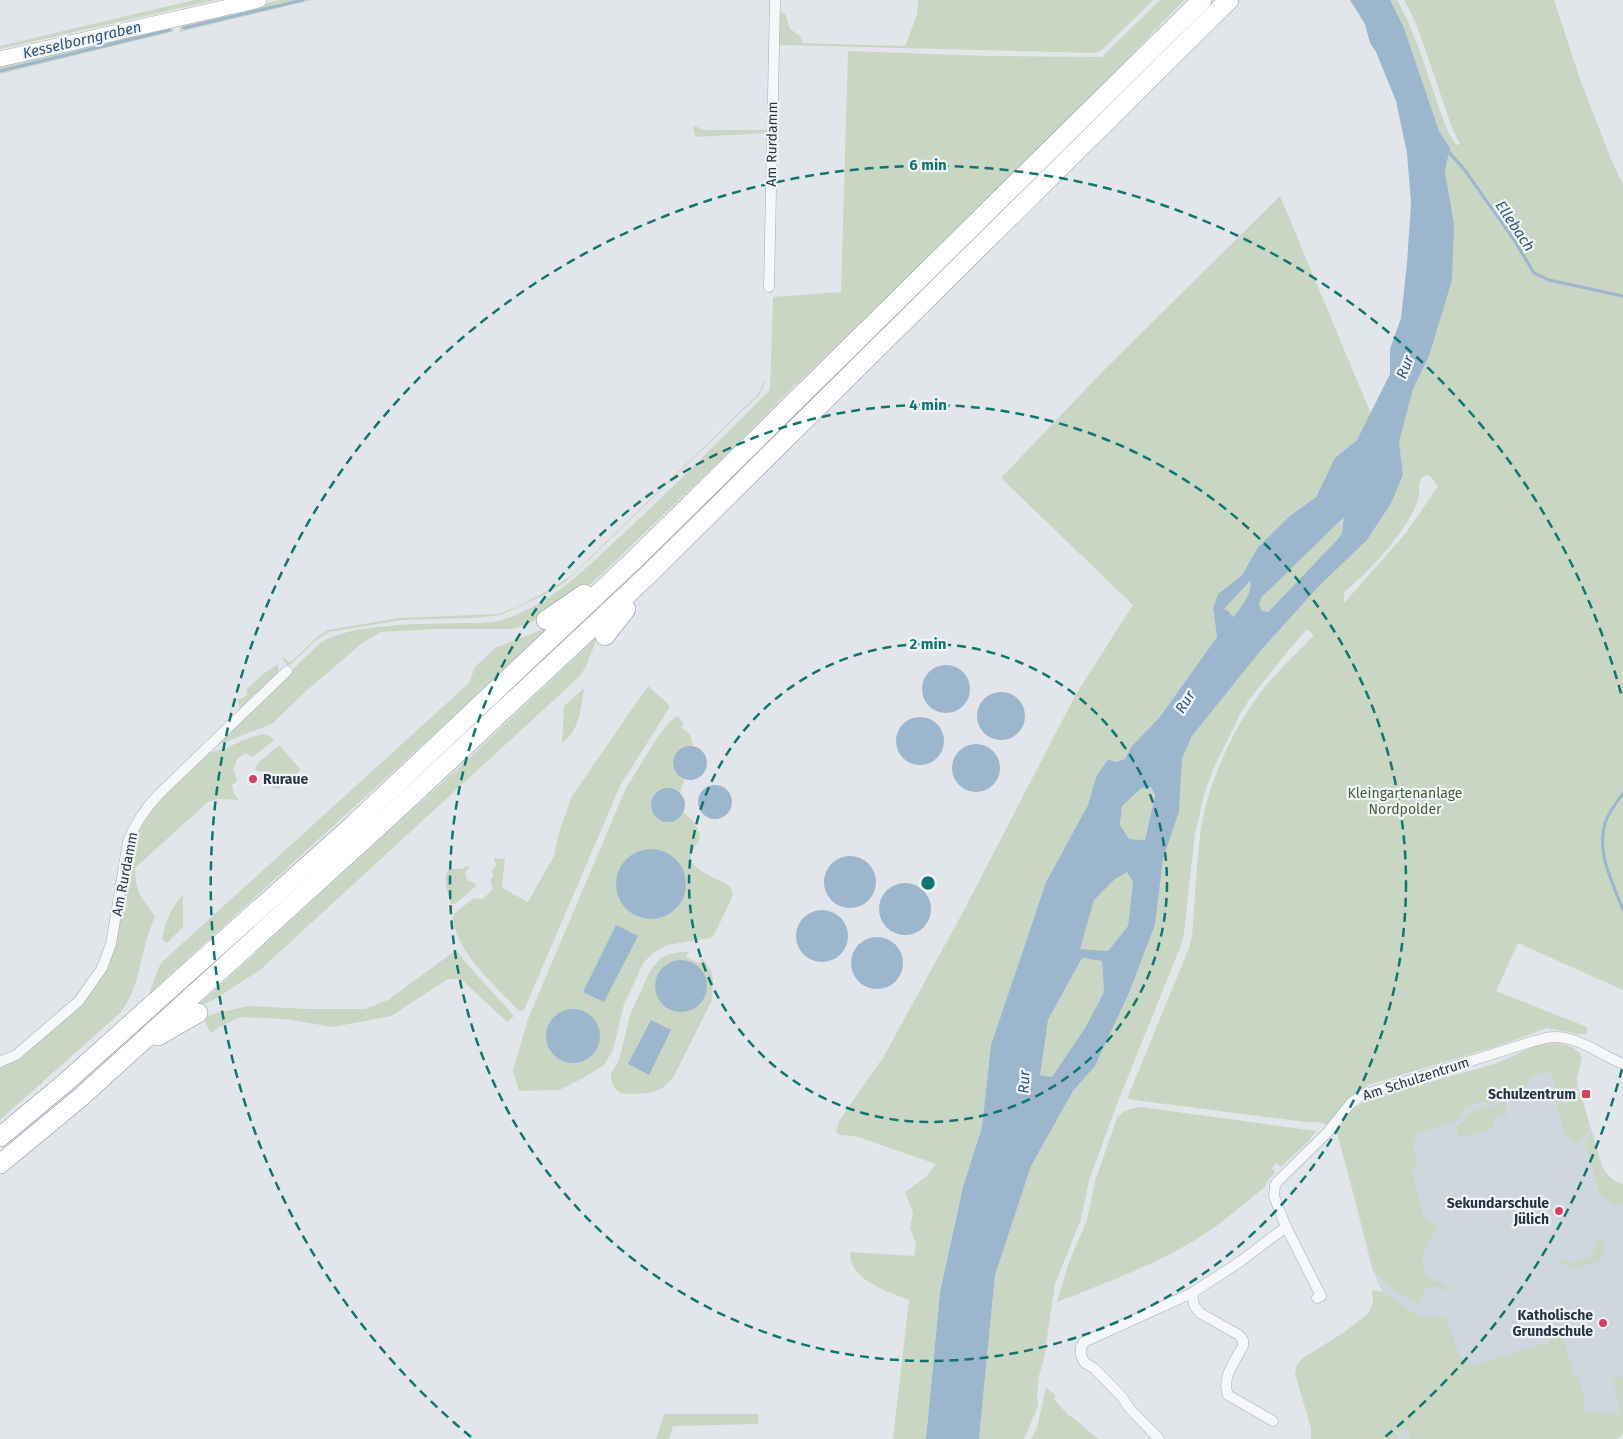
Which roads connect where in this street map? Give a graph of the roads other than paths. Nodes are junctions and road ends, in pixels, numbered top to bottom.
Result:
1 (259, 0) edge
2 (775, 0) edge
3 (1229, 0) edge
4 (1198, 4) edge
5 (0, 59) edge
6 (769, 287) dead end
7 (696, 528) junction
8 (636, 558) junction
9 (546, 620) dead end
10 (605, 636) dead end
11 (287, 671) dead end
12 (140, 998) dead end
13 (198, 1013) dead end
14 (131, 1051) junction
15 (0, 1062) edge
16 (1623, 1064) edge
17 (66, 1082) junction
18 (0, 1137) edge
19 (0, 1164) edge
20 (1286, 1227) junction
21 (1192, 1293) junction
22 (1317, 1298) dead end
23 (1273, 1421) dead end
24 (1159, 1439) edge

1 - 5 street
2 - 6 street, Am Rurdamm
3 - 7 highway
4 - 8 highway
7 - 10 highway
7 - 14 highway
8 - 9 highway
8 - 17 highway
11 - 15 street, Am Rurdamm
12 - 17 highway
13 - 14 highway
14 - 19 highway
16 - 20 street, Am Schulzentrum
17 - 18 highway
20 - 21 street
20 - 22 street, Am Schulzentrum
21 - 23 street
21 - 24 street

